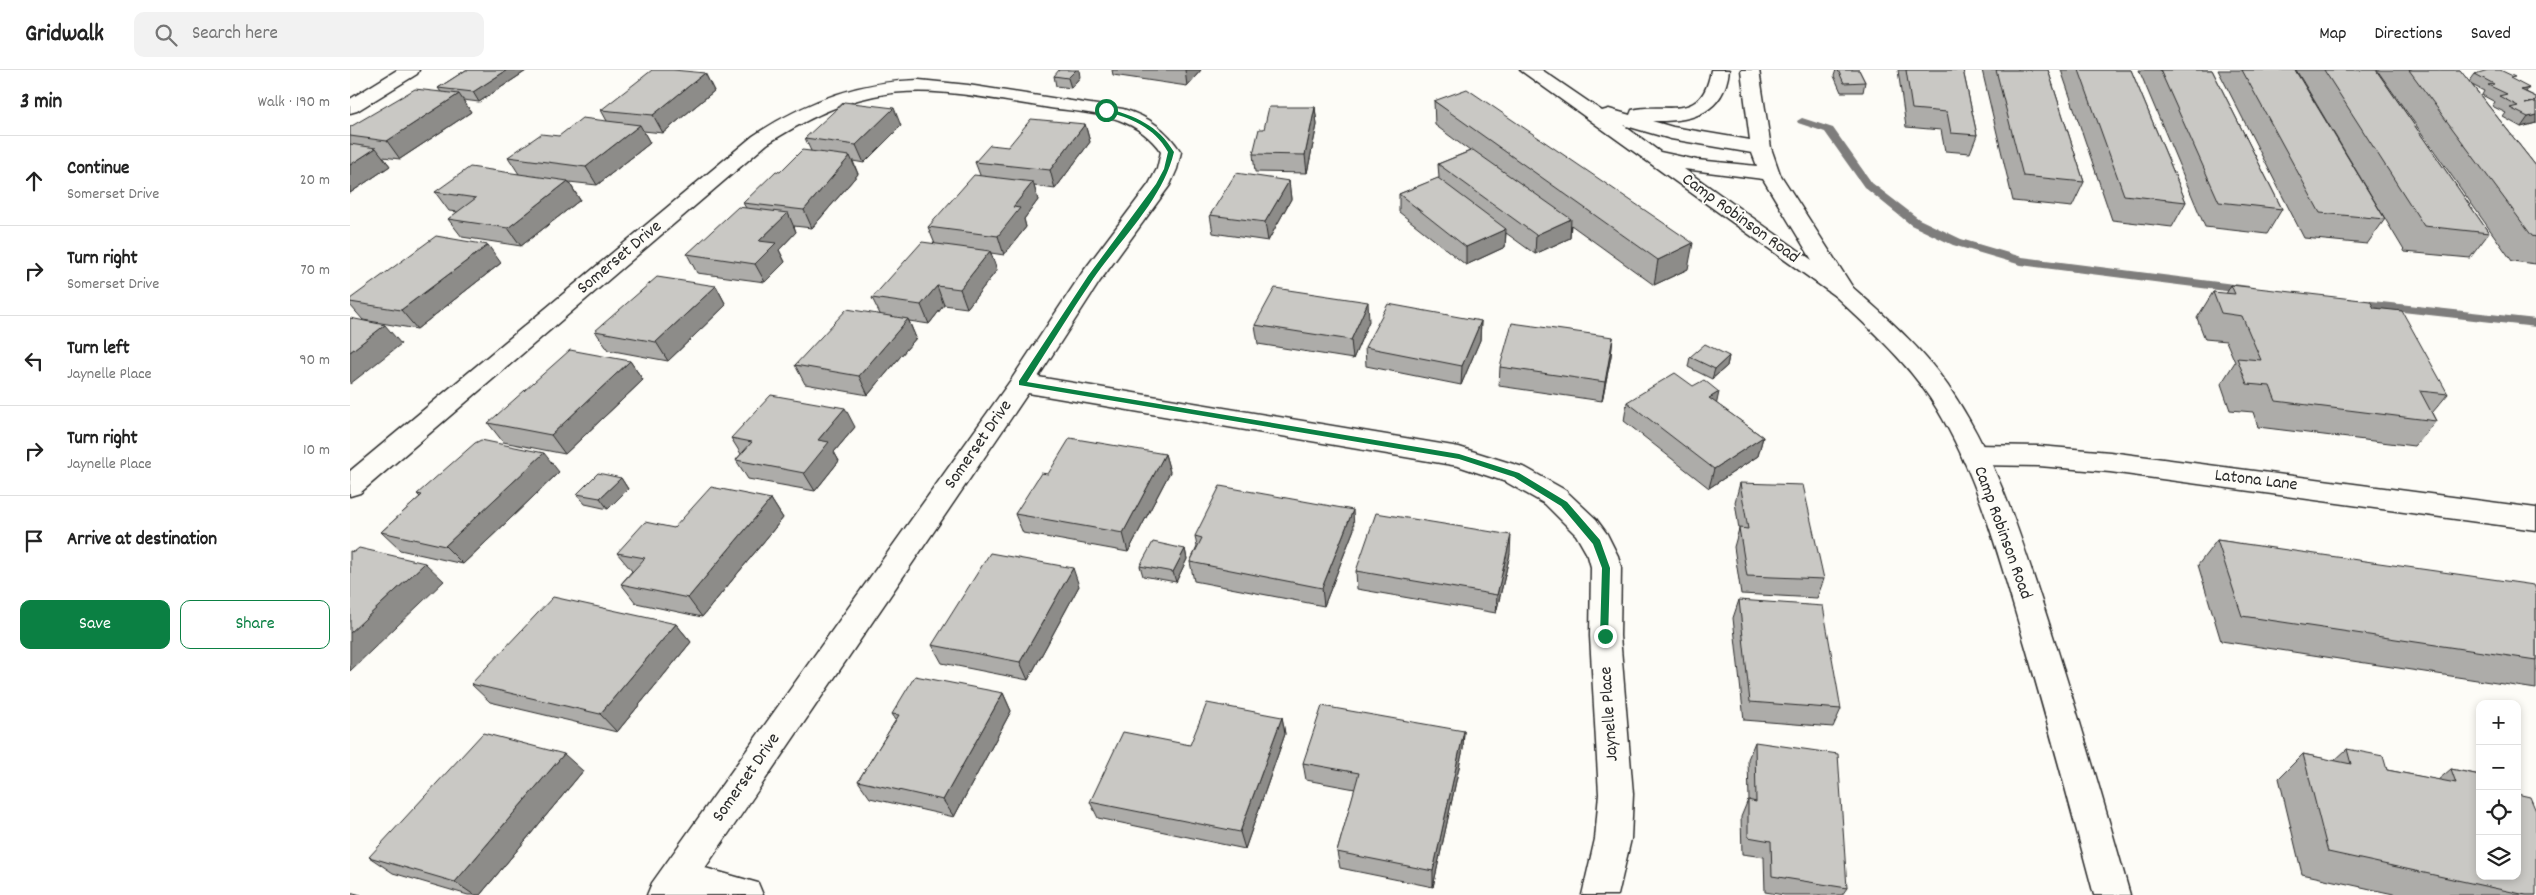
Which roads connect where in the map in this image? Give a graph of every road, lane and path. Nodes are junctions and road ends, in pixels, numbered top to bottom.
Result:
1 (410, 70) edge
2 (1529, 70) edge
3 (1720, 70) edge
4 (1750, 70) edge
5 (1579, 103) junction
6 (350, 107) edge
7 (1761, 148) junction
8 (1649, 153) junction
9 (1770, 174) junction
10 (1843, 291) junction
11 (1022, 383) junction
12 (1974, 455) junction
13 (350, 486) edge
14 (2536, 519) edge
15 (671, 886) edge
16 (745, 895) edge
17 (1600, 895) edge
18 (2112, 895) edge

1 - 6 street
2 - 5 street, Camp Robinson Road
3 - 5 street
4 - 7 street
5 - 7 street
5 - 8 street, Camp Robinson Road
7 - 9 street
8 - 9 street
8 - 10 street, Camp Robinson Road
9 - 10 street
10 - 12 street, Camp Robinson Road
11 - 13 street, Somerset Drive
11 - 15 street, Somerset Drive
11 - 17 street, Jaynelle Place
12 - 14 street, Latona Lane
12 - 18 street, Camp Robinson Road
15 - 16 street

